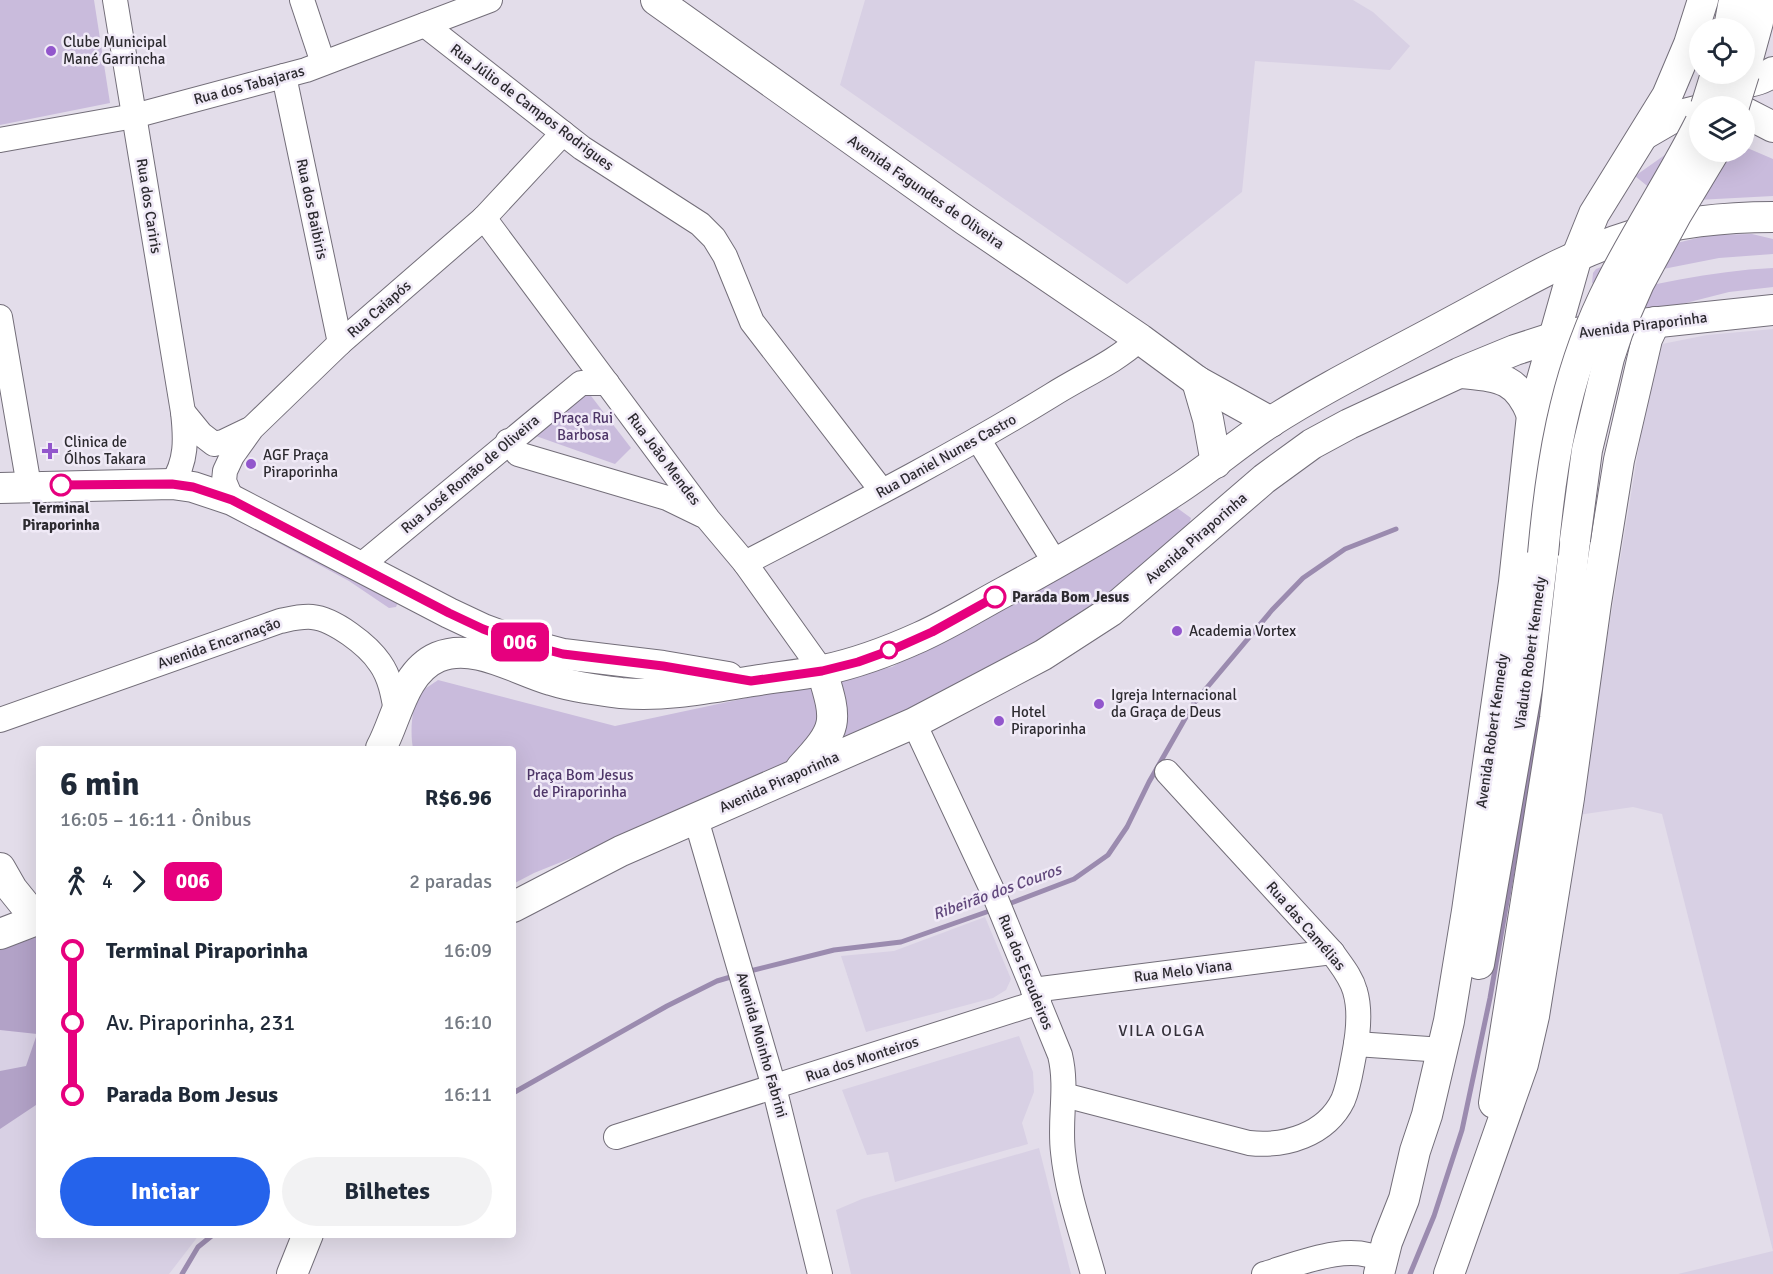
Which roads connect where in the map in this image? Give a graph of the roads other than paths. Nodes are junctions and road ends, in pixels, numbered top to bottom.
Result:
1 (115, 0) edge
2 (302, 0) edge
3 (1703, 0) edge
4 (1734, 0) edge
5 (1761, 0) edge
6 (484, 1) edge
7 (663, 2) edge
8 (1707, 18) edge
9 (1731, 18) edge
10 (425, 25) junction
11 (1755, 26) edge
12 (323, 63) junction
13 (1773, 72) edge
14 (284, 76) junction
15 (1755, 81) edge
16 (1698, 84) edge
17 (1689, 113) edge
18 (134, 116) junction
19 (1755, 118) edge
20 (1773, 127) edge
21 (563, 133) junction
22 (1644, 135) junction
23 (0, 140) edge
24 (1689, 144) edge
25 (1708, 162) edge
26 (1773, 217) edge
27 (484, 218) junction
28 (1577, 256) junction
29 (1773, 310) edge
30 (0, 317) edge
31 (1655, 322) junction
32 (1555, 337) junction
33 (1140, 339) junction
34 (340, 343) junction
35 (586, 357) junction
36 (1459, 373) junction
37 (1197, 381) junction
38 (581, 383) junction
39 (607, 383) junction
40 (183, 412) junction
41 (1271, 422) junction
42 (252, 428) junction
43 (1530, 429) junction
44 (978, 439) junction
45 (508, 441) junction
46 (659, 451) junction
47 (1619, 460) junction
48 (1216, 463) junction
49 (172, 484) junction
50 (15, 487) edge
51 (638, 488) junction
52 (882, 492) junction
53 (232, 500) junction
54 (0, 503) edge
55 (708, 519) junction
56 (745, 563) junction
57 (1056, 564) junction
58 (359, 567) junction
59 (822, 671) junction
60 (751, 681) junction
61 (396, 711) junction
62 (0, 720) edge
63 (914, 723) junction
64 (382, 746) edge
65 (402, 746) edge
66 (1167, 772) dead end
67 (795, 775) junction
68 (696, 819) junction
69 (0, 868) edge
70 (516, 903) edge
71 (27, 910) edge
72 (0, 934) edge
73 (1332, 952) junction
74 (1036, 996) junction
75 (1356, 1044) junction
76 (1443, 1050) junction
77 (774, 1086) junction
78 (1064, 1095) junction
79 (616, 1137) dead end
80 (1479, 1186) junction
81 (1404, 1199) junction
82 (306, 1238) edge
83 (1380, 1267) edge
84 (292, 1274) edge
85 (820, 1274) edge
86 (1093, 1274) edge
87 (1264, 1274) edge
88 (1449, 1274) edge

1 - 18 street, Rua dos Cariris
2 - 12 street
3 - 8 main road
4 - 9 main road
5 - 11 main road
6 - 10 street, Rua dos Tabajaras
7 - 33 main road, Avenida Fagundes de Oliveira
10 - 12 street, Rua dos Tabajaras
10 - 21 street, Rua Júlio de Campos Rodrigues
12 - 14 street, Rua dos Tabajaras
13 - 15 main road
14 - 18 street, Rua dos Tabajaras
14 - 34 street, Rua dos Baibiris
16 - 22 main road, Avenida Robert Kennedy
17 - 22 main road
18 - 23 street, Rua dos Tabajaras
18 - 40 street, Rua dos Cariris
19 - 20 main road
21 - 27 street, Rua Caiapós
21 - 52 street, Rua Júlio de Campos Rodrigues
22 - 28 main road, Avenida Robert Kennedy
24 - 81 main road, Viaduto Robert Kennedy, bridge
25 - 80 main road, Viaduto Robert Kennedy, bridge
26 - 28 main road
27 - 34 street, Rua Caiapós
27 - 35 street, Rua João Mendes
28 - 32 main road, Avenida Robert Kennedy
28 - 41 main road
29 - 31 main road, Avenida Piraporinha
30 - 50 street
31 - 32 main road, Avenida Piraporinha
31 - 47 main road
32 - 36 main road, Avenida Piraporinha
32 - 43 main road, Avenida Robert Kennedy
33 - 37 main road, Avenida Fagundes de Oliveira
33 - 44 street, Rua Daniel Nunes Castro
34 - 42 street, Rua Caiapós
35 - 38 street
35 - 39 street, Rua João Mendes
36 - 43 main road
36 - 63 main road, Avenida Piraporinha
37 - 41 main road, Avenida Fagundes de Oliveira
37 - 48 main road
38 - 39 street
38 - 45 street, Rua José Romão de Oliveira
39 - 46 street, Rua João Mendes
40 - 42 street
40 - 49 street, Rua dos Cariris
41 - 48 main road
42 - 53 street, Rua Caiapós
43 - 47 main road
43 - 76 main road, Avenida Robert Kennedy
44 - 52 street, Rua Daniel Nunes Castro
44 - 57 street
45 - 51 street
45 - 58 street, Rua José Romão de Oliveira
46 - 51 street
46 - 55 street, Rua João Mendes
47 - 80 main road
48 - 57 main road
49 - 50 main road
49 - 53 main road
50 - 54 main road
51 - 55 street
52 - 56 street, Rua Daniel Nunes Castro
53 - 58 main road
55 - 56 street, Rua João Mendes
56 - 59 street, Rua João Mendes
57 - 59 main road
58 - 60 main road
59 - 60 main road
59 - 67 main road
60 - 61 main road
61 - 62 street, Avenida Encarnação
61 - 64 main road
61 - 65 main road
63 - 67 main road, Avenida Piraporinha
63 - 74 street, Rua dos Escudeiros
66 - 73 street, Rua das Camélias
67 - 68 main road, Avenida Piraporinha
68 - 70 main road, Avenida Piraporinha
68 - 77 street, Avenida Moinho Fabrini
69 - 71 main road
71 - 72 main road
73 - 74 street, Rua Melo Viana
73 - 75 street, Rua das Camélias
74 - 77 street, Rua dos Monteiros
74 - 78 street, Rua dos Escudeiros
75 - 76 street
75 - 78 street, Rua das Camélias
76 - 81 main road, Avenida Robert Kennedy
77 - 79 street, Rua dos Monteiros
77 - 85 street, Avenida Moinho Fabrini
78 - 86 street, Rua dos Escudeiros
80 - 88 main road
81 - 83 main road, Avenida Robert Kennedy
82 - 84 main road
83 - 87 street

